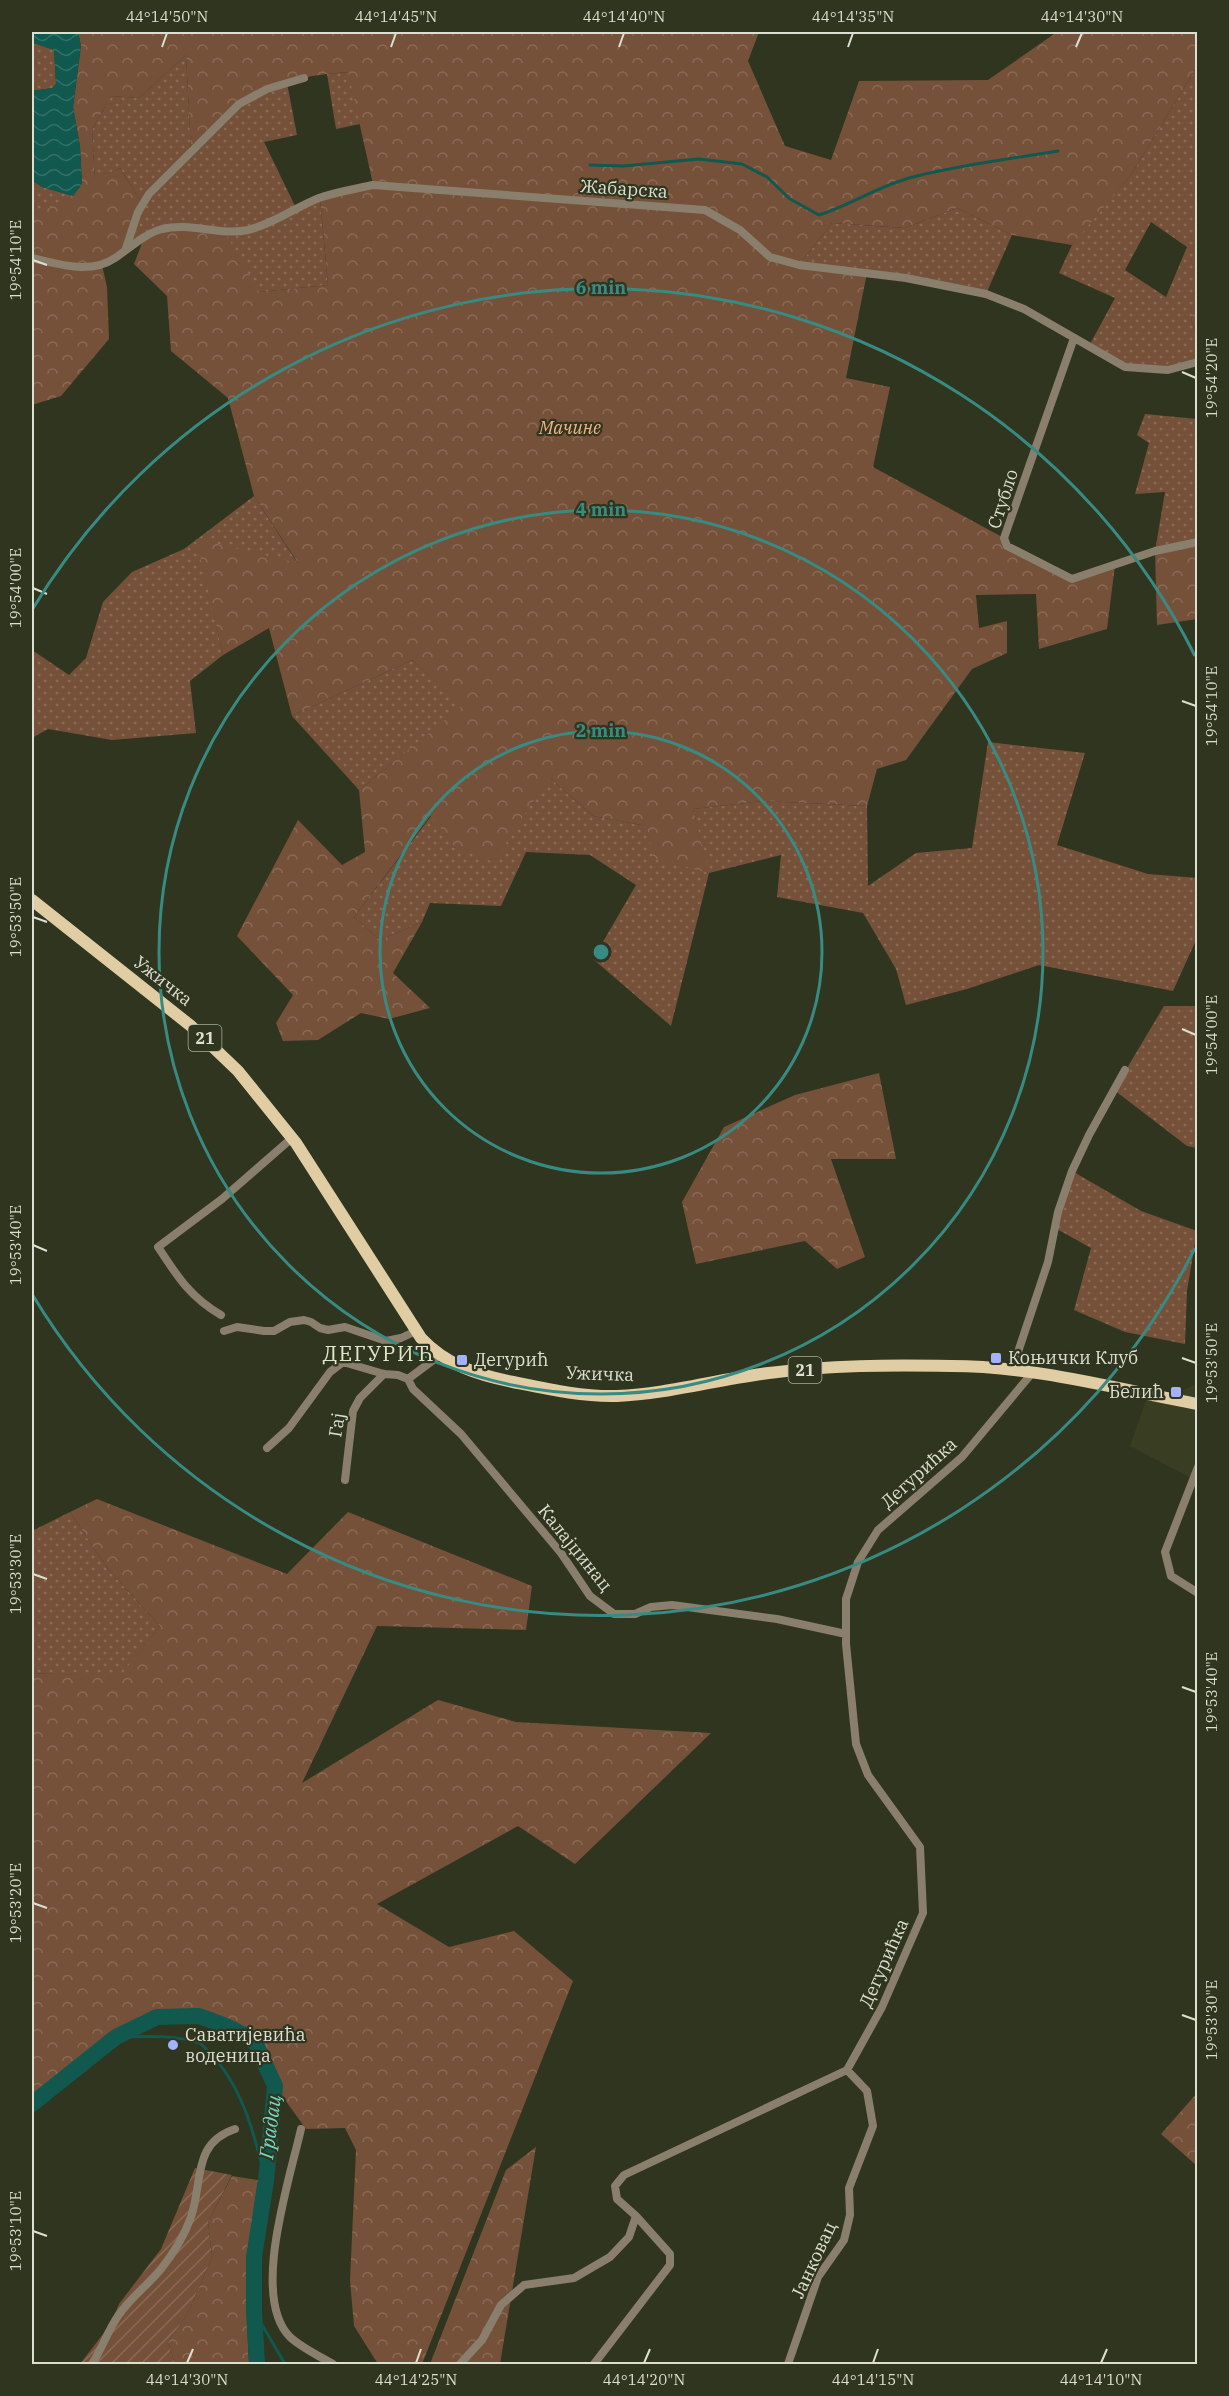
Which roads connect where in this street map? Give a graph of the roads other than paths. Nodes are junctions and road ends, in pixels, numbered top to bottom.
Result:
1 (304, 78) dead end
2 (126, 248) junction
3 (32, 258) edge
4 (1074, 338) junction
5 (1197, 362) edge
6 (1197, 542) edge
7 (32, 900) edge
8 (1125, 1070) dead end
9 (292, 1138) junction
10 (221, 1315) dead end
11 (224, 1331) dead end
12 (416, 1331) junction
13 (440, 1355) junction
14 (1012, 1370) junction
15 (1033, 1372) junction
16 (384, 1374) junction
17 (408, 1379) junction
18 (1197, 1404) edge
19 (267, 1448) dead end
20 (1197, 1467) edge
21 (345, 1480) dead end
22 (1197, 1593) edge
23 (846, 1634) junction
24 (847, 2070) junction
25 (235, 2129) dead end
26 (301, 2129) dead end
27 (636, 2216) junction
28 (92, 2364) edge
29 (333, 2364) edge
30 (460, 2364) edge
31 (594, 2364) edge
32 (788, 2364) edge

1 - 2 street
2 - 3 street, Жабарска
2 - 4 street, Жабарска
4 - 5 street, Жабарска
4 - 6 street, Стубло
7 - 9 main road, Ужичка / 21
8 - 14 street
9 - 10 street
9 - 12 main road, Ужичка / 21
11 - 12 street
12 - 13 main road, Ужичка / 21
13 - 14 main road, Ужичка / 21
13 - 17 street
14 - 15 main road, Ужичка / 21
15 - 18 main road, Ужичка / 21
15 - 23 street, Дегурићка
16 - 17 street
16 - 19 street
16 - 21 street, Гај
17 - 23 street, Калајџинац
20 - 22 street
23 - 24 street, Дегурићка
24 - 27 street
24 - 32 street, Јанковац
25 - 28 street
26 - 29 street
27 - 30 street
27 - 31 street

